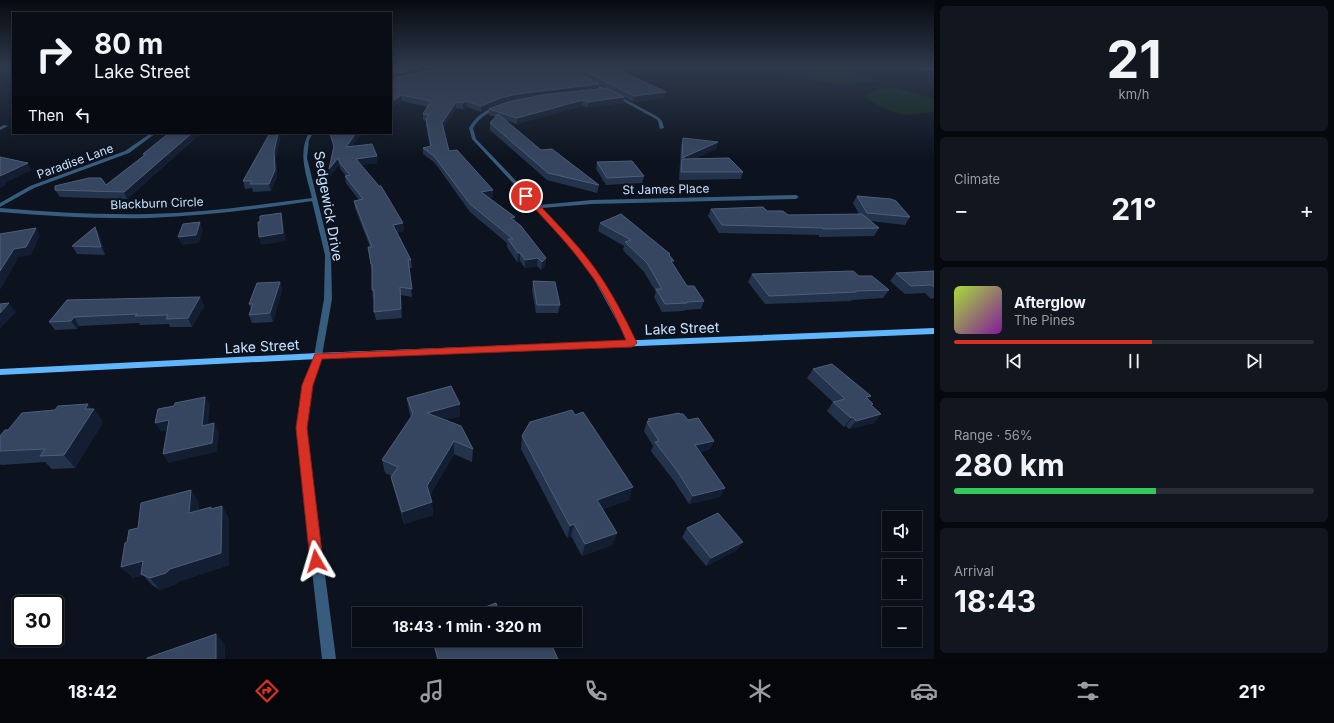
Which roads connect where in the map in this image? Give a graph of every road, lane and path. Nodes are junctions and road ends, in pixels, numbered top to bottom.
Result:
1 (620, 98) edge
2 (505, 105) edge
3 (6, 126) dead end
4 (662, 128) dead end
5 (0, 129) edge
6 (153, 134) edge
7 (310, 134) edge
8 (796, 197) dead end
9 (315, 199) junction
10 (0, 205) edge
11 (537, 207) junction
12 (0, 210) edge
13 (934, 331) edge
14 (632, 343) junction
15 (318, 356) junction
16 (0, 372) edge
17 (329, 659) edge

1 - 4 street
2 - 11 street
3 - 5 street
6 - 10 street, Paradise Lane
7 - 9 street, Sedgewick Drive
8 - 11 street, St James Place
9 - 12 street, Blackburn Circle
9 - 15 street, Sedgewick Drive
11 - 14 street
13 - 14 street, Lake Street
14 - 15 street, Lake Street
15 - 16 street, Lake Street
15 - 17 street, Sedgewick Drive

